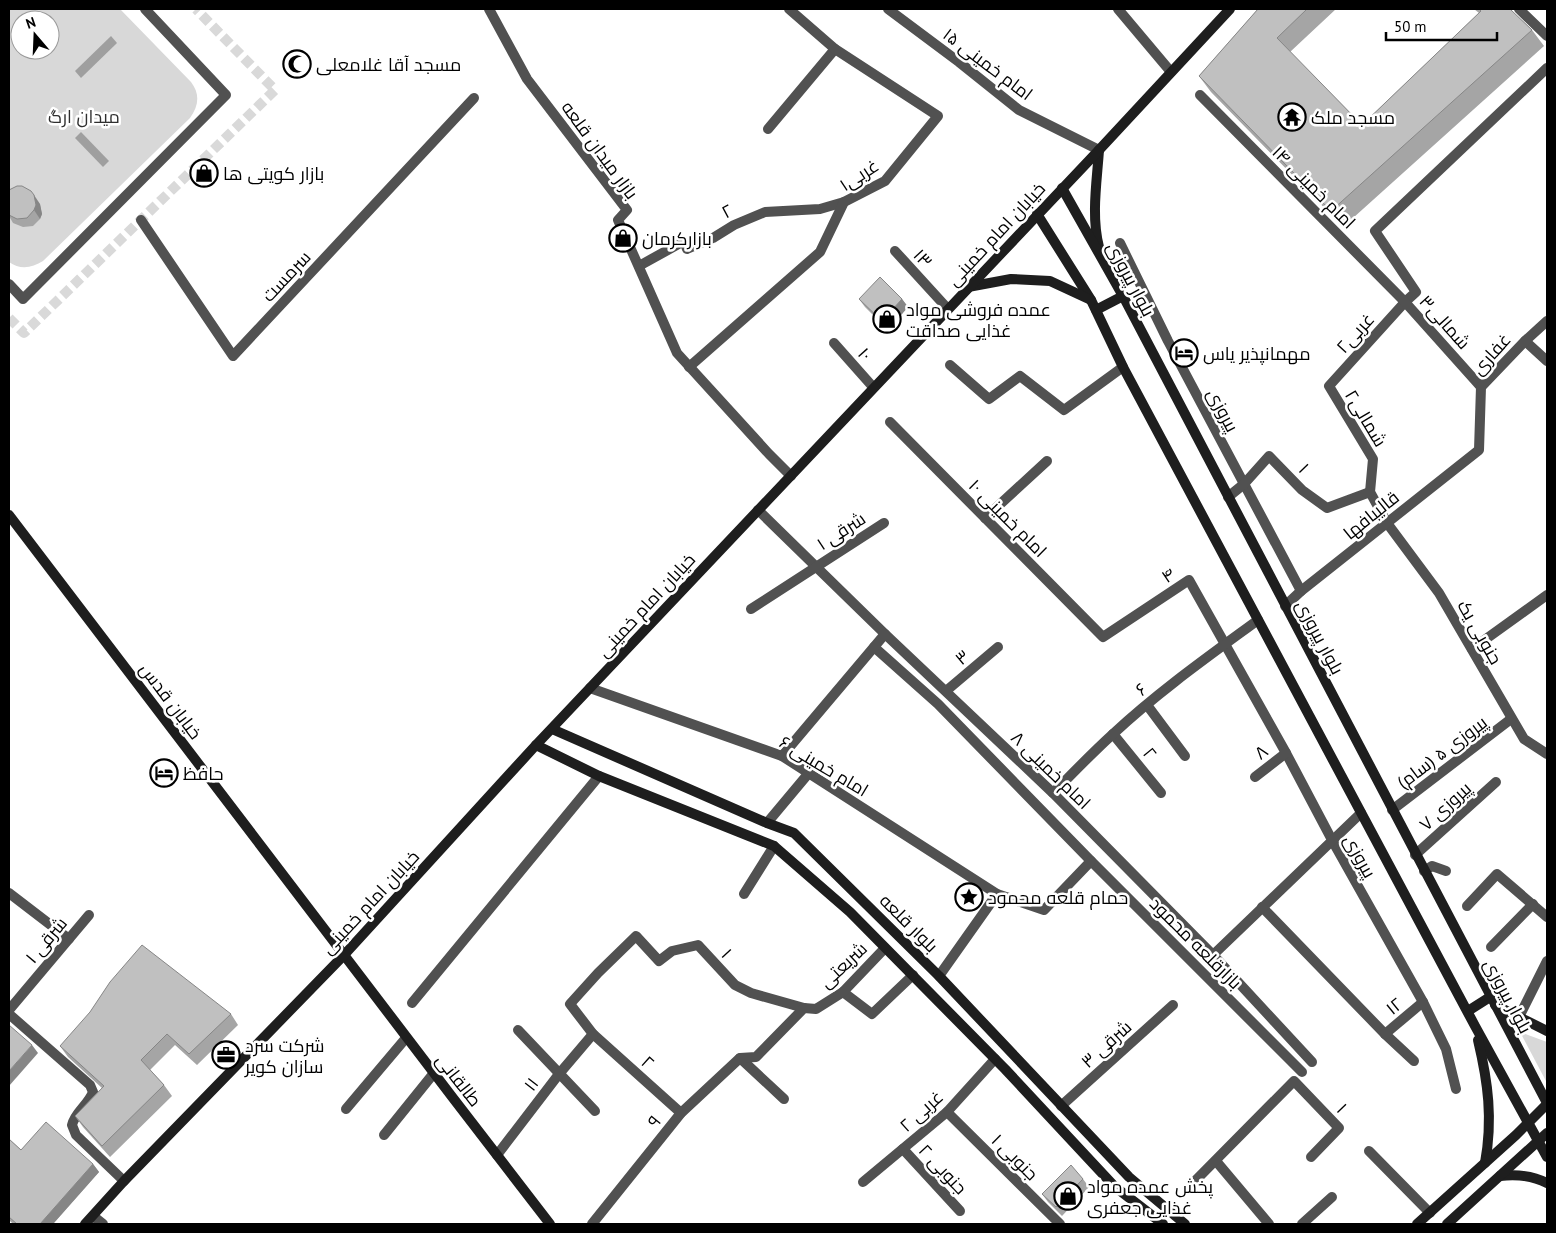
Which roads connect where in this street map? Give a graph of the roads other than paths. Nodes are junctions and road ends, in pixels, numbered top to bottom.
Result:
1 (145, 9) edge
2 (489, 9) edge
3 (789, 9) edge
4 (888, 9) edge
5 (1118, 9) edge
6 (1230, 9) edge
7 (1519, 9) edge
8 (1547, 36) edge
9 (835, 49) junction
10 (1547, 68) edge
11 (1171, 72) junction
12 (1200, 95) dead end
13 (474, 98) dead end
14 (768, 129) dead end
15 (1099, 150) junction
16 (1062, 188) junction
17 (844, 202) junction
18 (1037, 214) junction
19 (140, 220) dead end
20 (1120, 243) dead end
21 (895, 251) dead end
22 (1103, 260) junction
23 (639, 266) junction
24 (9, 284) edge
25 (968, 288) junction
26 (1123, 296) junction
27 (1091, 300) junction
28 (1405, 302) junction
29 (948, 309) junction
30 (1096, 310) junction
31 (1547, 321) edge
32 (1525, 341) junction
33 (834, 343) dead end
34 (1547, 361) edge
35 (950, 365) dead end
36 (690, 366) junction
37 (1123, 367) junction
38 (1329, 386) joint
39 (873, 387) junction
40 (1481, 387) junction
41 (890, 422) dead end
42 (1479, 450) joint
43 (1047, 461) dead end
44 (791, 476) junction
45 (1244, 484) junction
46 (1370, 492) junction
47 (1228, 497) junction
48 (758, 510) junction
49 (9, 515) edge
50 (985, 518) junction
51 (884, 523) dead end
52 (1387, 523) junction
53 (816, 566) junction
54 (1301, 591) junction
55 (1547, 595) edge
56 (1285, 606) junction
57 (751, 609) dead end
58 (1258, 620) junction
59 (885, 634) junction
60 (1103, 637) joint
61 (1225, 644) junction
62 (874, 647) junction
63 (998, 647) dead end
64 (1472, 649) junction
65 (590, 688) junction
66 (946, 692) junction
67 (1147, 704) junction
68 (1511, 719) junction
69 (552, 729) junction
70 (1113, 734) junction
71 (536, 746) junction
72 (1286, 753) junction
73 (1547, 754) edge
74 (782, 756) junction
75 (1185, 756) dead end
76 (808, 774) junction
77 (599, 776) junction
78 (1255, 777) dead end
79 (1496, 782) dead end
80 (1053, 793) junction
81 (1161, 793) dead end
82 (1392, 810) junction
83 (1361, 812) junction
84 (767, 823) junction
85 (1332, 840) junction
86 (774, 846) junction
87 (1415, 855) junction
88 (1091, 861) junction
89 (1424, 871) junction
90 (1446, 871) dead end
91 (9, 892) edge
92 (744, 894) dead end
93 (998, 894) junction
94 (1533, 904) junction
95 (1262, 906) junction
96 (1467, 906) dead end
97 (90, 915) dead end
98 (1547, 918) edge
99 (636, 936) joint
100 (69, 939) junction
101 (1491, 947) dead end
102 (885, 948) junction
103 (344, 954) junction
104 (1213, 955) junction
105 (1547, 961) edge
106 (912, 975) junction
107 (939, 976) junction
108 (843, 992) junction
109 (1492, 1001) junction
110 (1423, 1002) junction
111 (412, 1003) dead end
112 (1173, 1005) dead end
113 (804, 1008) junction
114 (9, 1010) edge
115 (1468, 1011) junction
116 (9, 1014) edge
117 (1519, 1017) junction
118 (1475, 1026) junction
119 (518, 1030) dead end
120 (1547, 1031) edge
121 (593, 1034) junction
122 (1385, 1034) junction
123 (406, 1038) junction
124 (740, 1058) junction
125 (994, 1059) junction
126 (1414, 1061) dead end
127 (1312, 1062) dead end
128 (1302, 1072) dead end
129 (434, 1073) junction
130 (559, 1074) junction
131 (1456, 1089) dead end
132 (784, 1099) dead end
133 (1547, 1103) edge
134 (1061, 1106) junction
135 (346, 1109) dead end
136 (595, 1111) dead end
137 (947, 1112) junction
138 (681, 1113) junction
139 (1528, 1123) junction
140 (1547, 1133) edge
141 (384, 1135) dead end
142 (1538, 1141) junction
143 (903, 1149) junction
144 (1369, 1151) dead end
145 (497, 1155) junction
146 (1547, 1156) edge
147 (1311, 1157) dead end
148 (1216, 1162) junction
149 (1485, 1162) junction
150 (1500, 1176) junction
151 (1196, 1180) dead end
152 (124, 1181) junction
153 (863, 1182) dead end
154 (1547, 1183) edge
155 (1332, 1197) dead end
156 (960, 1211) dead end
157 (1430, 1213) junction
158 (93, 1216) junction
159 (548, 1223) edge
160 (85, 1224) edge
161 (103, 1224) edge
162 (592, 1224) edge
163 (1060, 1224) edge
164 (1163, 1224) edge
165 (1186, 1224) edge
166 (1269, 1224) edge
167 (1302, 1224) edge
168 (1417, 1224) edge
169 (1447, 1224) edge

1 - 24 street
2 - 23 street, بازار میدان قلعه
3 - 9 street, غربی۱
4 - 15 street, امام خمینی ۱۵
5 - 11 street
6 - 11 main road, خیابان امام خمینی
7 - 8 street
9 - 14 street
9 - 17 street, غربی۱
10 - 28 street
11 - 15 main road, خیابان امام خمینی
12 - 28 street, امام خمینی ۱۴
13 - 19 street, سرمست
15 - 16 main road, خیابان امام خمینی
15 - 22 main road
16 - 18 main road, خیابان امام خمینی
16 - 22 main road, بلوار پیروزی
17 - 23 street, ۲
17 - 36 street, غربی۱
18 - 25 main road, خیابان امام خمینی
18 - 27 main road
20 - 45 street, پیروزی
21 - 29 street, ۱۳
22 - 26 main road, بلوار پیروزی
23 - 36 street, بازار میدان قلعه
25 - 27 main road
25 - 29 main road, خیابان امام خمینی
26 - 30 main road
26 - 47 main road, بلوار پیروزی
27 - 30 main road
28 - 38 street, غربی۲
28 - 40 street, شمالی۳
29 - 39 main road, خیابان امام خمینی
30 - 37 main road
31 - 32 street, غفاری
32 - 34 street
32 - 40 street, غفاری
33 - 39 street, ۱۰
35 - 37 street
36 - 44 street, بازار میدان قلعه
37 - 58 main road
38 - 46 street, شمالی۲
39 - 44 main road, خیابان امام خمینی
40 - 42 street, غفاری
41 - 50 street, امام خمینی ۱۰
42 - 52 street, قالیبافها
43 - 50 street
44 - 48 main road, خیابان امام خمینی
45 - 46 street, ۱
45 - 47 street, ۱
45 - 54 street, پیروزی
46 - 52 street
47 - 56 main road, بلوار پیروزی
48 - 53 street, امام خمینی ۸
48 - 65 main road, خیابان امام خمینی
49 - 103 main road, خیابان قدس
50 - 60 street, امام خمینی ۱۰
51 - 53 street, ۱ شرقی
52 - 54 street, قالیبافها
52 - 64 street, جنوبی یک
53 - 57 street, ۱ شرقی
53 - 59 street, امام خمینی ۸
54 - 56 street, قالیبافها
55 - 64 street
56 - 82 main road, بلوار پیروزی
58 - 61 street, ۶
58 - 83 main road
59 - 62 street
59 - 66 street, امام خمینی ۸
60 - 61 street, ۴
61 - 67 street, ۶
61 - 72 street, پیروزی
62 - 74 street
62 - 88 street, بازارقلعه محمود
63 - 66 street, ۳
64 - 68 street, جنوبی یک
65 - 69 main road, خیابان امام خمینی
65 - 74 street, امام خمینی ۶
66 - 80 street, امام خمینی ۸
67 - 70 street, ۶
67 - 75 street
68 - 73 street, جنوبی یک
68 - 82 street, پیروزی ۵ (سام)
69 - 71 main road, خیابان امام خمینی
69 - 84 main road, بلوار قلعه
70 - 80 street, ۶
70 - 81 street, ۲
71 - 77 main road, بلوار قلعه
71 - 103 main road, خیابان امام خمینی
72 - 78 street, ۸
72 - 85 street, پیروزی
74 - 76 street, امام خمینی ۶
76 - 84 street
76 - 93 street, امام خمینی ۶
77 - 86 main road, بلوار قلعه
77 - 111 street
79 - 87 street, پیروزی ۷
80 - 104 street, امام خمینی ۸
82 - 87 main road, بلوار پیروزی
83 - 85 street
83 - 115 main road
84 - 107 main road, بلوار قلعه
85 - 95 street
85 - 110 street, پیروزی
86 - 92 street
86 - 102 main road, بلوار قلعه
87 - 89 main road, بلوار پیروزی
88 - 93 street, امام خمینی ۶
88 - 128 street, بازارقلعه محمود
89 - 90 street
89 - 109 main road, بلوار پیروزی
91 - 100 street
93 - 107 street
94 - 96 street
94 - 98 street
94 - 101 street
95 - 104 street
95 - 122 street
97 - 100 street, شرقی ۱
99 - 113 street, ۱
99 - 121 street, ۲
100 - 114 street, شرقی ۱
102 - 106 main road, بلوار قلعه
102 - 108 street, شریعتی
103 - 123 main road, طالقانی
103 - 152 main road, خیابان امام خمینی
104 - 127 street, امام خمینی ۸
105 - 117 street
106 - 108 street
106 - 125 main road, بلوار قلعه
107 - 134 main road, بلوار قلعه
108 - 113 street, شریعتی
109 - 115 main road
109 - 117 main road
109 - 133 main road, بلوار پیروزی
110 - 122 street, ۱۲
110 - 131 street, پیروزی
112 - 134 street, ۳ شرقی
113 - 124 street
115 - 118 main road
116 - 152 street
117 - 120 main road
118 - 139 main road
118 - 149 main road
119 - 130 street
121 - 130 street, ۱۱
121 - 138 street, ۲
122 - 126 street
123 - 129 main road, طالقانی
123 - 135 street
124 - 132 street
124 - 138 street, ۹
125 - 137 street, ۲ غربی
125 - 164 main road, بلوار قلعه
129 - 141 street
129 - 145 main road, طالقانی
130 - 136 street
130 - 145 street, ۱۱
133 - 139 main road
134 - 165 main road, بلوار قلعه
137 - 143 street, ۲ غربی
137 - 163 street, ۱ جنوبی
138 - 162 street, ۹
139 - 142 main road
139 - 149 main road
140 - 142 main road
142 - 146 main road
142 - 150 main road
143 - 153 street, ۲ غربی
143 - 156 street, ۲ جنوبی
144 - 157 street
145 - 159 main road, طالقانی
147 - 148 street, ۱
148 - 151 street
148 - 166 street
149 - 157 main road
150 - 154 main road
150 - 169 main road
152 - 158 main road, خیابان امام خمینی
155 - 167 street
157 - 168 main road
158 - 160 main road, خیابان امام خمینی
158 - 161 street

